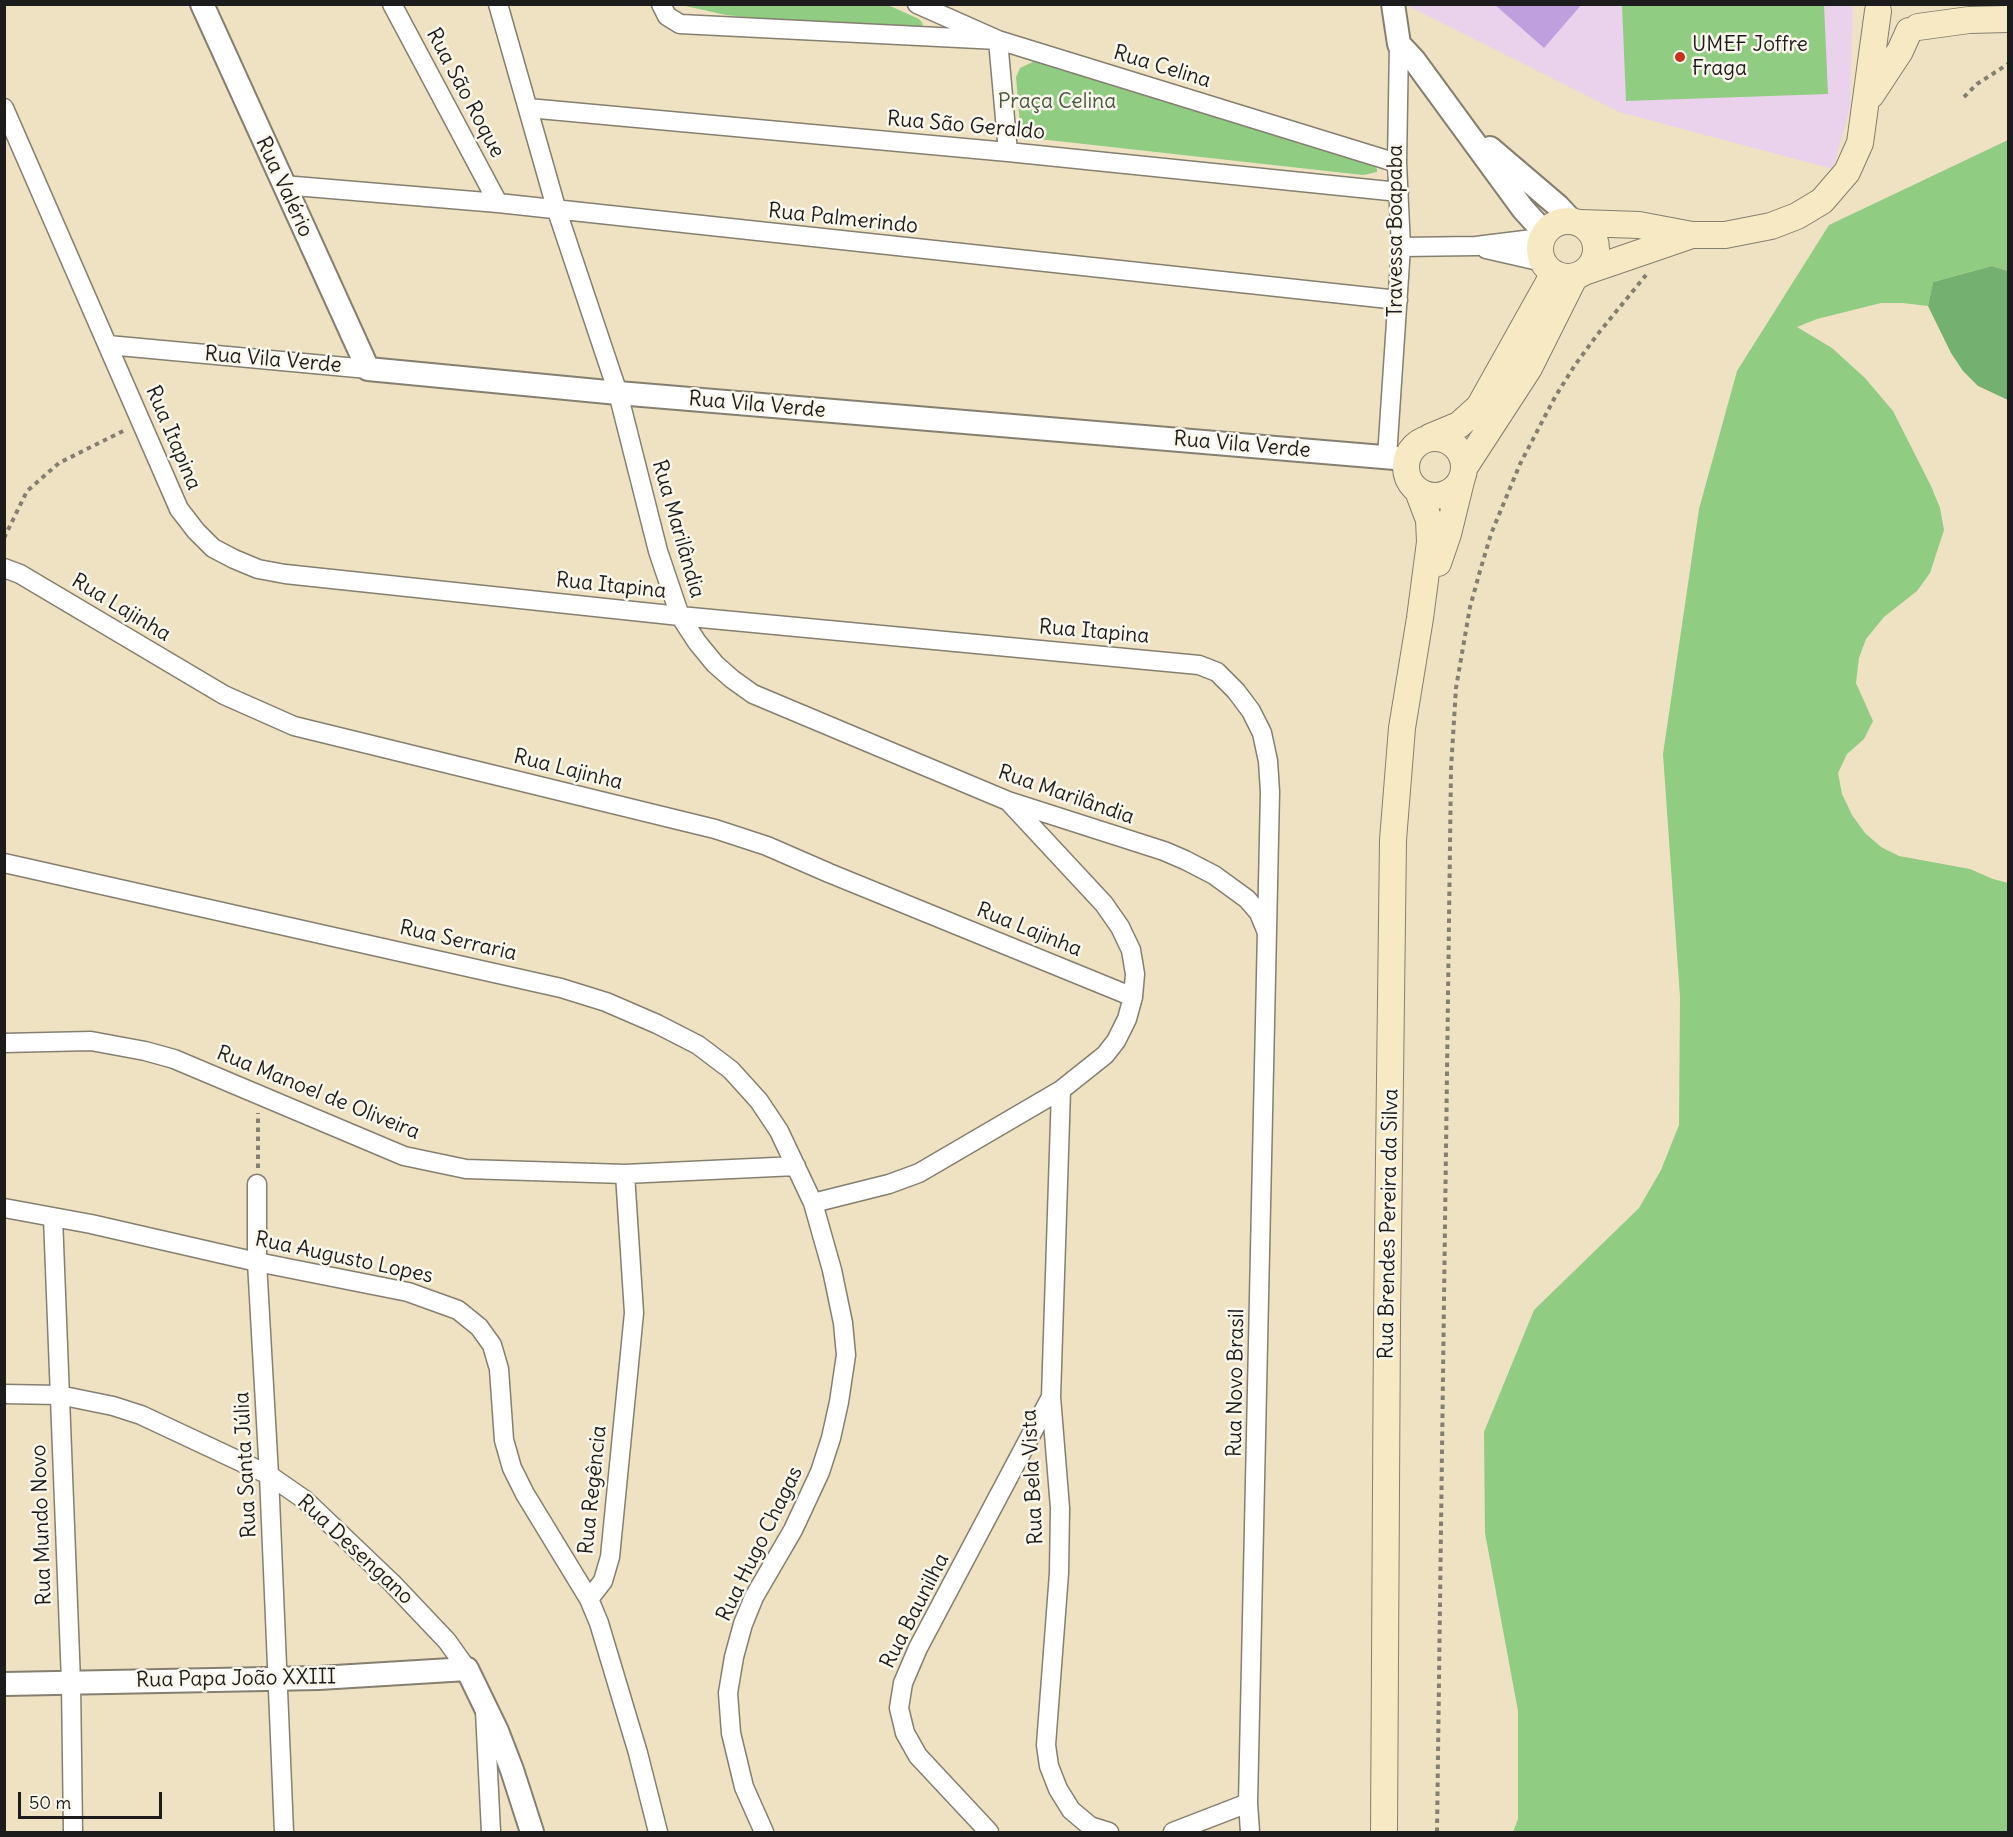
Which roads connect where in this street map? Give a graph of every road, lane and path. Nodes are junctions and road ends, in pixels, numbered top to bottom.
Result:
1 (202, 4) edge
2 (392, 4) edge
3 (498, 4) edge
4 (661, 4) edge
5 (917, 4) edge
6 (1391, 5) edge
7 (1878, 8) edge
8 (2008, 19) edge
9 (1918, 21) edge
10 (998, 40) junction
11 (1399, 44) junction
12 (2008, 64) edge
13 (1964, 97) dead end
14 (4, 108) edge
15 (528, 108) junction
16 (1864, 119) junction
17 (1462, 124) junction
18 (1008, 152) junction
19 (1397, 162) junction
20 (283, 185) junction
21 (1399, 192) junction
22 (498, 203) junction
23 (557, 211) junction
24 (1576, 222) junction
25 (1692, 235) junction
26 (1401, 247) junction
27 (1554, 253) junction
28 (1649, 271) dead end
29 (1398, 300) junction
30 (108, 345) junction
31 (368, 369) junction
32 (618, 393) junction
33 (142, 422) junction
34 (1430, 437) junction
35 (1397, 458) junction
36 (1462, 475) junction
37 (1418, 491) junction
38 (4, 538) edge
39 (4, 568) edge
40 (680, 616) junction
41 (1420, 618) junction
42 (1008, 801) junction
43 (4, 863) edge
44 (1268, 934) junction
45 (1133, 997) junction
46 (4, 1043) edge
47 (1061, 1090) junction
48 (258, 1096) junction
49 (796, 1166) junction
50 (626, 1174) junction
51 (257, 1184) joint
52 (813, 1203) junction
53 (4, 1208) edge
54 (53, 1217) junction
55 (257, 1262) junction
56 (4, 1394) edge
57 (59, 1395) junction
58 (1051, 1397) junction
59 (269, 1474) junction
60 (589, 1599) junction
61 (467, 1669) junction
62 (277, 1678) junction
63 (71, 1682) junction
64 (4, 1684) edge
65 (485, 1703) junction
66 (1248, 1803) junction
67 (73, 1833) edge
68 (284, 1833) edge
69 (491, 1833) edge
70 (532, 1833) edge
71 (658, 1833) edge
72 (764, 1833) edge
73 (989, 1833) edge
74 (1109, 1833) edge
75 (1173, 1833) edge
76 (1250, 1833) edge
77 (1384, 1833) edge
78 (1437, 1833) edge

1 - 20 street, Rua Valério
2 - 22 street, Rua São Roque
3 - 15 street, Rua Marilândia
4 - 10 street
5 - 10 street, Rua Celina
6 - 11 street, Travessa Boapaba
7 - 9 main road
7 - 16 main road
8 - 9 main road
9 - 16 main road
10 - 18 street
10 - 19 street, Rua Celina
11 - 17 street
11 - 19 street, Travessa Boapaba
12 - 13 path
14 - 30 street, Rua Itapina
15 - 18 street, Rua São Geraldo
15 - 23 street, Rua Marilândia
16 - 25 main road
17 - 24 street
17 - 27 street
18 - 21 street, Rua São Geraldo
19 - 21 street, Travessa Boapaba
20 - 22 street, Rua Palmerindo
20 - 31 street, Rua Valério
21 - 26 street, Travessa Boapaba
22 - 23 street, Rua Palmerindo
23 - 29 street, Rua Palmerindo
23 - 32 street, Rua Marilândia
24 - 25 main road
24 - 27 main road
24 - 27 main road
25 - 27 main road
26 - 27 street
26 - 29 street, Travessa Boapaba
27 - 34 main road
27 - 36 main road, Rua Brendes Pereira da Silva
28 - 78 path
29 - 35 street, Travessa Boapaba
30 - 31 street, Rua Vila Verde
30 - 33 street, Rua Itapina
31 - 32 street, Rua Vila Verde
32 - 35 street, Rua Vila Verde
32 - 40 street, Rua Marilândia
33 - 38 path
33 - 40 street, Rua Itapina
34 - 35 main road
34 - 36 main road
35 - 37 main road
36 - 37 main road
36 - 41 main road, Rua Brendes Pereira da Silva
37 - 41 main road, Rua Brendes Pereira da Silva
39 - 45 street, Rua Lajinha
40 - 42 street, Rua Marilândia
40 - 44 street, Rua Itapina
41 - 77 main road, Rua Brendes Pereira da Silva
42 - 44 street, Rua Marilândia
42 - 45 street
43 - 49 street, Rua Serraria
44 - 66 street, Rua Novo Brasil
45 - 47 street
46 - 48 street, Rua Manoel de Oliveira
47 - 52 street
47 - 58 street, Rua Bela Vista
48 - 50 street, Rua Manoel de Oliveira
48 - 51 path
49 - 50 street, Rua Manoel de Oliveira
49 - 52 street, Rua Serraria
50 - 60 street, Rua Regência
51 - 55 street, Rua Santa Júlia
52 - 72 street, Rua Hugo Chagas
53 - 54 street, Rua Augusto Lopes
54 - 55 street, Rua Augusto Lopes
54 - 57 street, Rua Mundo Novo
55 - 59 street, Rua Santa Júlia
55 - 60 street, Rua Augusto Lopes
56 - 57 street, Rua Desengano
57 - 59 street, Rua Desengano
57 - 63 street, Rua Mundo Novo
58 - 73 street, Rua Baunilha
58 - 74 street, Rua Bela Vista
59 - 61 street, Rua Desengano
59 - 62 street, Rua Santa Júlia
60 - 71 street
61 - 62 street, Rua Papa João XXIII
61 - 65 street, Rua Desengano
62 - 63 street, Rua Papa João XXIII
62 - 68 street, Rua Santa Júlia
63 - 64 street, Rua Papa João XXIII
63 - 67 street, Rua Mundo Novo
65 - 69 street
65 - 70 street, Rua Desengano
66 - 75 street
66 - 76 street, Rua Novo Brasil

